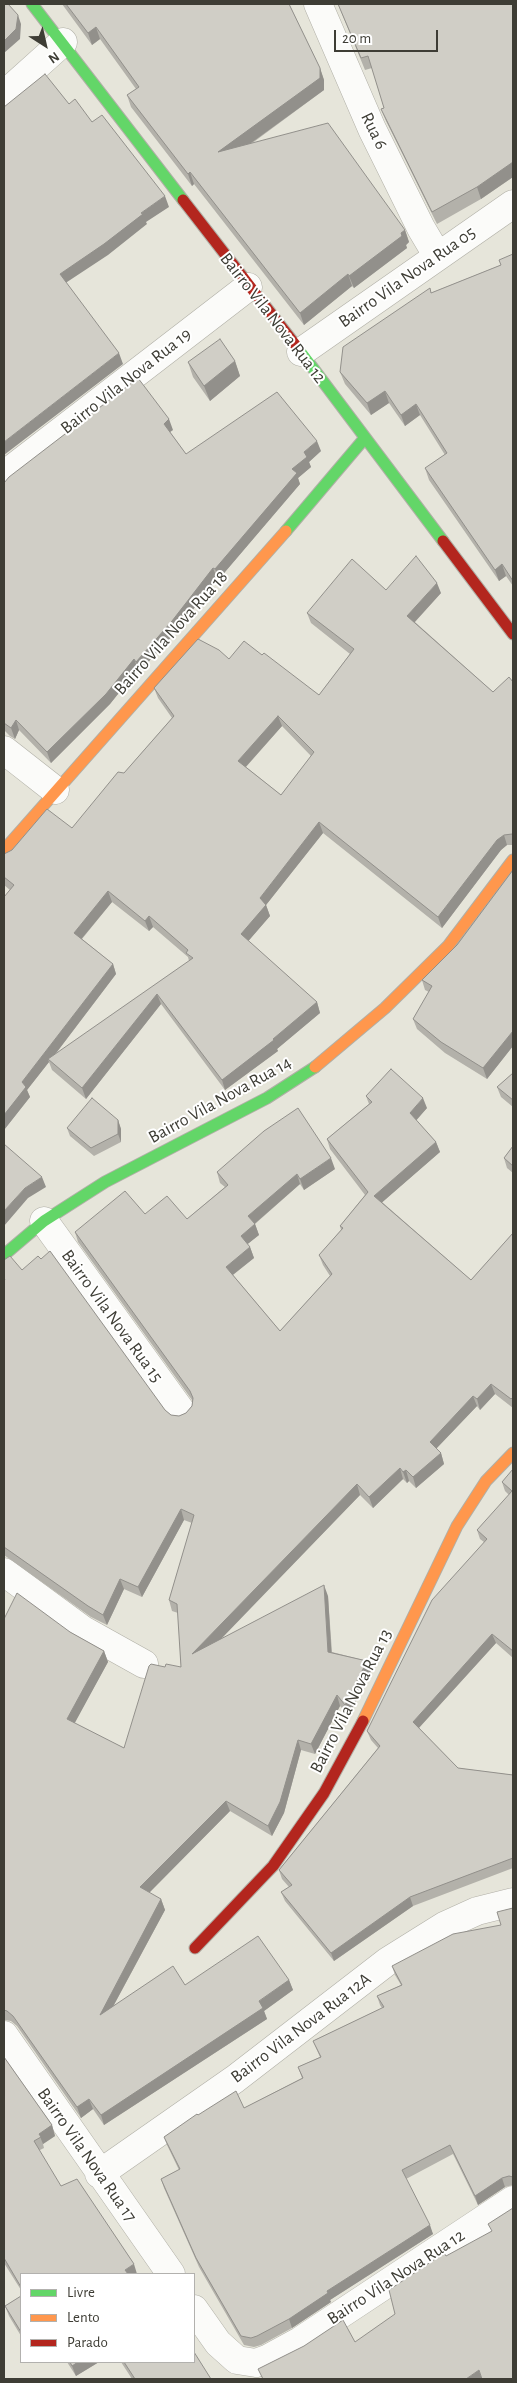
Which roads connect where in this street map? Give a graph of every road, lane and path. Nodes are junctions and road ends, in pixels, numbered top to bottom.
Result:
1 (32, 4) edge
2 (318, 4) edge
3 (63, 42) junction
4 (4, 95) edge
5 (513, 204) edge
6 (437, 255) junction
7 (248, 286) junction
8 (300, 352) junction
9 (364, 439) junction
10 (4, 475) edge
11 (513, 634) edge
12 (4, 750) edge
13 (55, 790) junction
14 (4, 850) edge
15 (513, 860) edge
16 (44, 1220) junction
17 (4, 1255) edge
18 (181, 1411) dead end
19 (513, 1453) edge
20 (4, 1572) edge
21 (144, 1664) dead end
22 (513, 1902) edge
23 (196, 1948) dead end
24 (4, 2035) edge
25 (99, 2174) junction
26 (513, 2200) edge
27 (170, 2273) edge
28 (195, 2310) edge

1 - 3 street, Bairro Vila Nova Rua 12
2 - 6 street, Rua 6
3 - 4 street
3 - 7 street, Bairro Vila Nova Rua 12
5 - 6 street, Bairro Vila Nova Rua 05
6 - 8 street, Bairro Vila Nova Rua 05
7 - 8 street, Bairro Vila Nova Rua 12
7 - 10 street, Bairro Vila Nova Rua 19
8 - 9 street, Bairro Vila Nova Rua 12
9 - 11 street, Bairro Vila Nova Rua 12
9 - 13 street, Bairro Vila Nova Rua 18
12 - 13 street
13 - 14 street, Bairro Vila Nova Rua 18
15 - 16 street, Bairro Vila Nova Rua 14
16 - 17 street, Bairro Vila Nova Rua 14
16 - 18 street, Bairro Vila Nova Rua 15
19 - 23 street, Bairro Vila Nova Rua 13
20 - 21 street
22 - 25 street, Bairro Vila Nova Rua 12A
24 - 25 street, Bairro Vila Nova Rua 17
25 - 27 street, Bairro Vila Nova Rua 17
26 - 28 street, Bairro Vila Nova Rua 12

